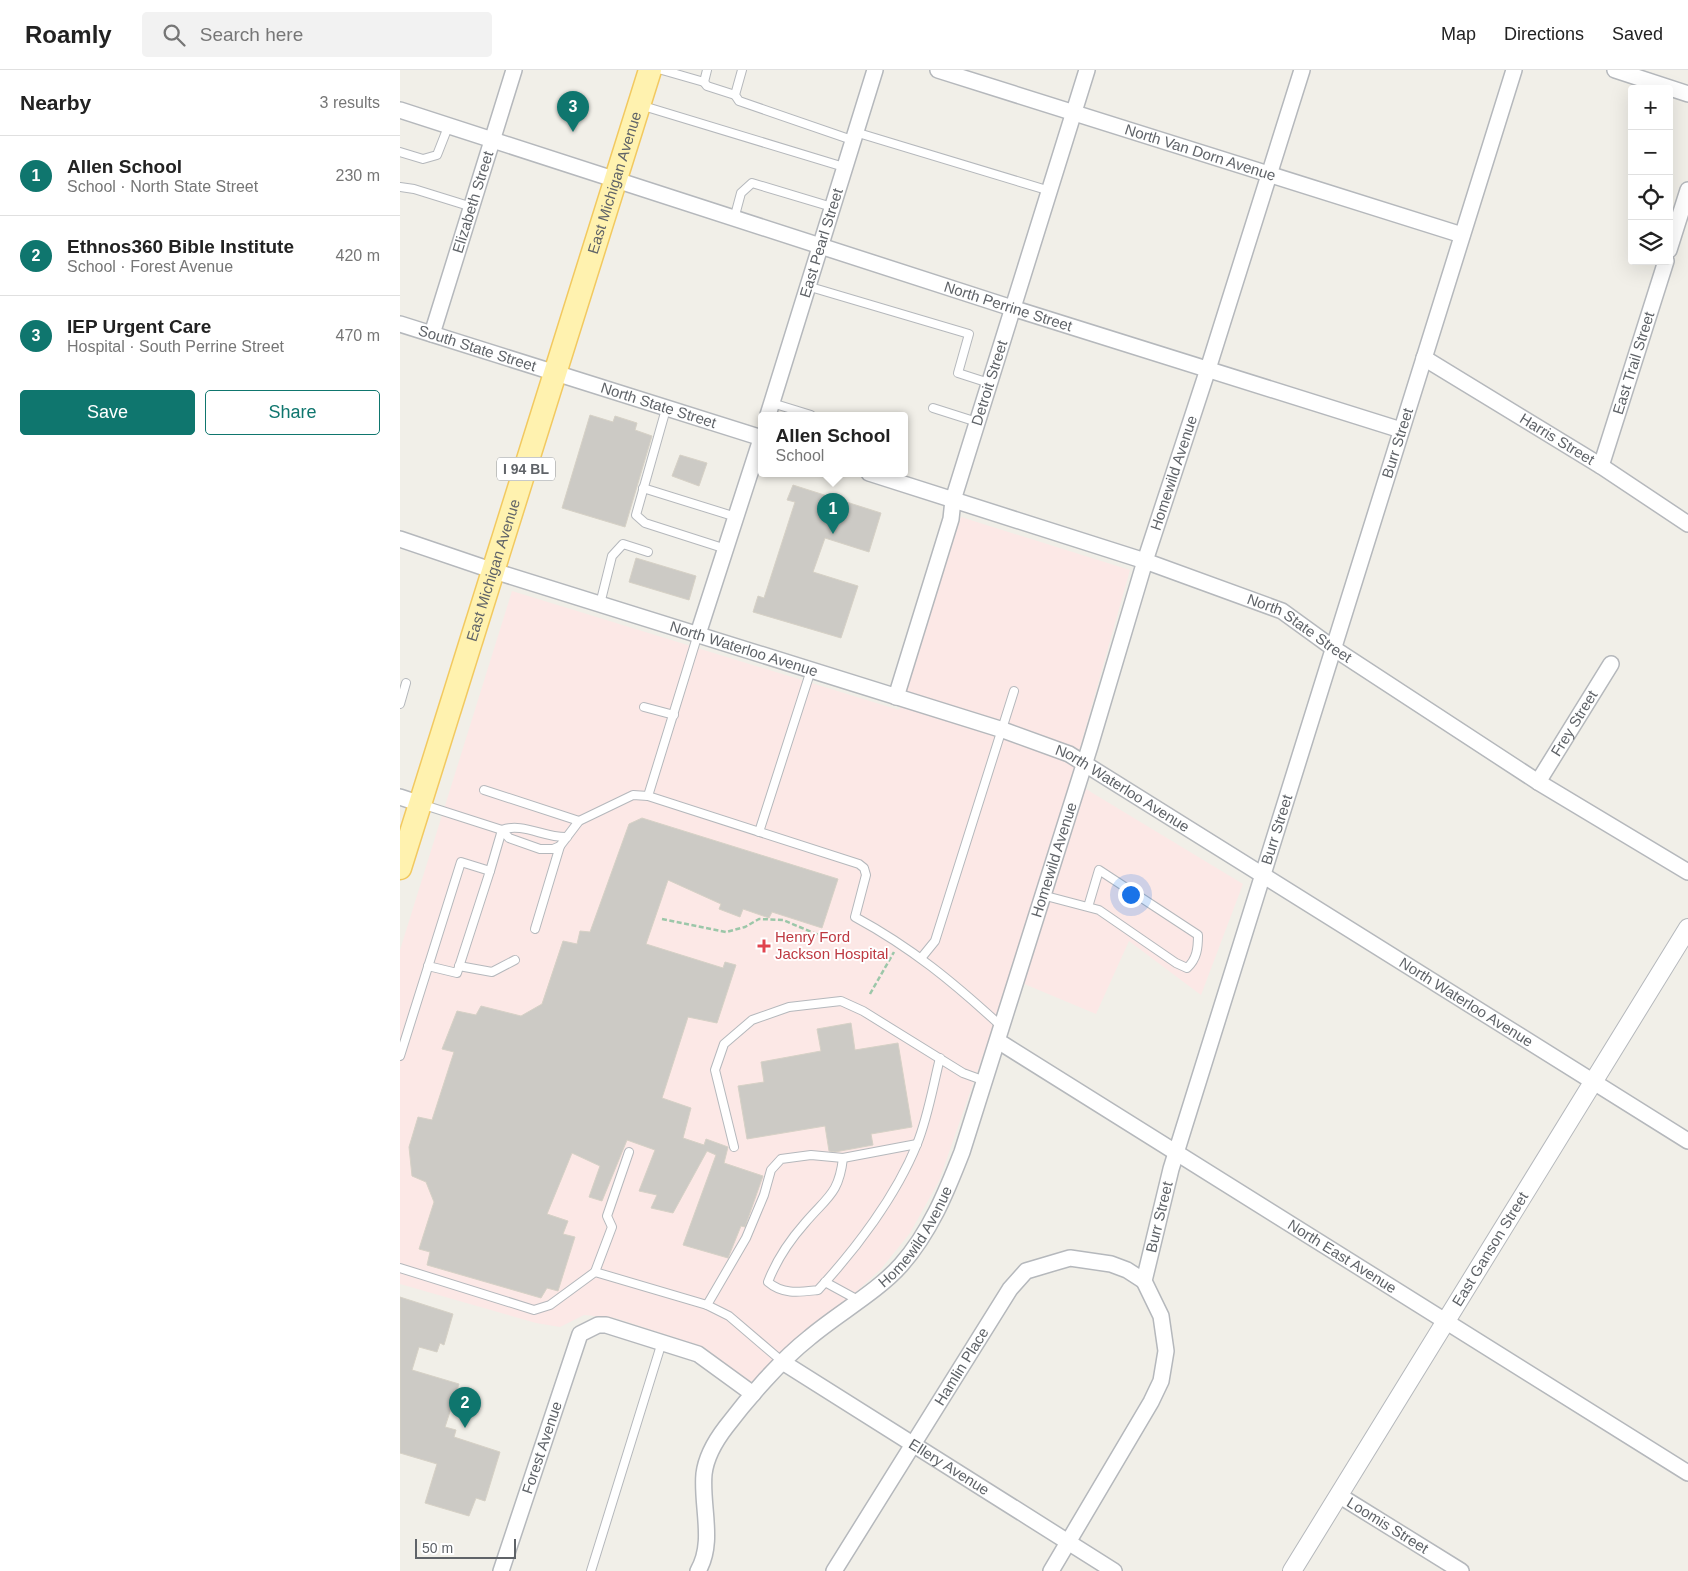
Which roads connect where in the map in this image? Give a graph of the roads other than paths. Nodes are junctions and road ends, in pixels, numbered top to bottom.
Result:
1 (514, 70) edge
2 (650, 70) edge
3 (662, 70) edge
4 (707, 70) edge
5 (742, 70) edge
6 (874, 70) edge
7 (938, 70) edge
8 (1087, 70) edge
9 (1302, 70) edge
10 (1514, 70) edge
11 (1615, 70) edge
12 (704, 82) junction
13 (1688, 94) edge
14 (735, 96) junction
15 (640, 105) junction
16 (400, 110) edge
17 (1073, 114) junction
18 (448, 128) junction
19 (854, 136) junction
20 (492, 142) junction
21 (400, 152) edge
22 (844, 167) junction
23 (1269, 173) junction
24 (616, 181) junction
25 (400, 187) edge
26 (1688, 190) edge
27 (1050, 191) junction
28 (472, 207) junction
29 (832, 207) junction
30 (734, 219) junction
31 (1462, 235) junction
32 (1673, 237) edge
33 (820, 246) junction
34 (1665, 265) edge
35 (808, 286) junction
36 (1012, 308) junction
37 (400, 324) edge
38 (432, 334) junction
39 (1424, 358) junction
40 (1208, 369) junction
41 (555, 374) junction
42 (989, 383) junction
43 (933, 408) dead end
44 (666, 409) junction
45 (770, 409) edge
46 (790, 412) edge
47 (977, 422) junction
48 (1401, 430) junction
49 (758, 436) edge
50 (758, 449) edge
51 (1601, 466) junction
52 (881, 477) edge
53 (643, 488) junction
54 (953, 500) junction
55 (736, 517) junction
56 (1688, 524) edge
57 (400, 539) edge
58 (726, 549) junction
59 (648, 552) dead end
60 (1145, 561) junction
61 (494, 571) junction
62 (600, 604) junction
63 (698, 634) junction
64 (1334, 648) junction
65 (1611, 664) dead end
66 (811, 670) junction
67 (406, 683) dead end
68 (1014, 691) dead end
69 (896, 698) junction
70 (400, 704) edge
71 (644, 707) dead end
72 (674, 715) junction
73 (1002, 730) junction
74 (1085, 761) junction
75 (1538, 782) junction
76 (484, 790) dead end
77 (648, 796) junction
78 (410, 800) edge
79 (579, 821) junction
80 (502, 830) junction
81 (759, 832) junction
82 (567, 837) junction
83 (560, 846) junction
84 (400, 868) edge
85 (490, 871) junction
86 (1688, 872) edge
87 (1263, 874) junction
88 (1042, 895) junction
89 (1088, 907) junction
90 (1688, 928) edge
91 (534, 929) dead end
92 (922, 958) junction
93 (515, 960) dead end
94 (428, 966) junction
95 (459, 966) junction
96 (999, 1034) junction
97 (400, 1056) edge
98 (940, 1058) junction
99 (985, 1081) junction
100 (1594, 1083) junction
101 (1688, 1142) edge
102 (917, 1144) junction
103 (734, 1147) dead end
104 (629, 1152) dead end
105 (1176, 1152) junction
106 (843, 1158) junction
107 (400, 1268) edge
108 (595, 1272) junction
109 (1144, 1281) junction
110 (825, 1282) junction
111 (858, 1300) junction
112 (707, 1305) junction
113 (1446, 1321) junction
114 (662, 1342) junction
115 (784, 1363) junction
116 (753, 1394) junction
117 (912, 1445) junction
118 (1688, 1473) edge
119 (1340, 1496) junction
120 (1069, 1543) junction
121 (501, 1571) edge
122 (591, 1571) edge
123 (698, 1571) edge
124 (834, 1571) edge
125 (1051, 1571) edge
126 (1114, 1571) edge
127 (1292, 1571) edge
128 (1461, 1571) edge

1 - 20 street, Elizabeth Street
2 - 15 main road, East Michigan Avenue / I 94 BL
3 - 12 lane
4 - 12 lane
5 - 14 lane
6 - 19 street, East Pearl Street
7 - 17 street, North Van Dorn Avenue
8 - 17 street, Detroit Street
9 - 23 street, Homewild Avenue
10 - 31 street, Burr Street
11 - 13 street
12 - 14 lane
14 - 19 lane
15 - 22 lane
15 - 24 main road, East Michigan Avenue / I 94 BL
16 - 18 street, North Perrine Street
17 - 23 street, North Van Dorn Avenue
17 - 27 street, Detroit Street
18 - 20 street, North Perrine Street
18 - 21 lane
19 - 22 street, East Pearl Street
19 - 27 lane
20 - 24 street, North Perrine Street
20 - 28 street, Elizabeth Street
22 - 29 street, East Pearl Street
23 - 31 street, North Van Dorn Avenue
23 - 40 street, Homewild Avenue
24 - 30 street, North Perrine Street
24 - 41 main road, East Michigan Avenue / I 94 BL
25 - 28 lane
26 - 32 street
27 - 36 street, Detroit Street
28 - 38 street, Elizabeth Street
29 - 30 lane
29 - 33 street, East Pearl Street
30 - 33 street, North Perrine Street
31 - 39 street, Burr Street
33 - 35 street, East Pearl Street
33 - 36 street, North Perrine Street
34 - 51 street, East Trail Street
35 - 42 lane
35 - 45 street, East Pearl Street
36 - 40 street, North Perrine Street
36 - 42 street, Detroit Street
37 - 38 street, South State Street
38 - 41 street, South State Street
39 - 48 street, Burr Street
39 - 51 street, Harris Street
40 - 48 street, North Perrine Street
40 - 60 street, Homewild Avenue
41 - 44 street, North State Street
41 - 61 main road, East Michigan Avenue / I 94 BL
42 - 47 street, Detroit Street
43 - 47 lane
44 - 49 street, North State Street
44 - 53 lane
45 - 46 lane
47 - 54 street, Detroit Street
48 - 64 street, Burr Street
50 - 55 street
51 - 56 street, Harris Street
52 - 54 street, North State Street
53 - 55 lane
53 - 58 lane
54 - 60 street, North State Street
54 - 69 street, Detroit Street
55 - 58 street
57 - 61 street, North Waterloo Avenue
58 - 63 street
59 - 62 lane
60 - 64 street, North State Street
60 - 74 street, Homewild Avenue
61 - 62 street, North Waterloo Avenue
61 - 78 main road, East Michigan Avenue / I 94 BL
62 - 63 street, North Waterloo Avenue
63 - 66 street, North Waterloo Avenue
63 - 72 lane
64 - 75 street, North State Street
64 - 87 street, Burr Street
65 - 75 street, Frey Street
66 - 69 street, North Waterloo Avenue
66 - 81 lane
67 - 70 lane
68 - 73 lane
69 - 73 street, North Waterloo Avenue
71 - 72 lane
72 - 77 lane
73 - 74 street, North Waterloo Avenue
73 - 92 lane
74 - 87 street, North Waterloo Avenue
74 - 88 street, Homewild Avenue
75 - 86 street, North State Street
76 - 79 lane
77 - 79 lane
77 - 81 lane
78 - 80 lane
78 - 84 main road, East Michigan Avenue / I 94 BL
79 - 82 lane
80 - 82 lane
80 - 83 lane
80 - 85 lane
81 - 92 lane
82 - 83 lane
83 - 91 lane
85 - 94 lane
85 - 95 lane
87 - 100 street, North Waterloo Avenue
87 - 105 street, Burr Street
88 - 89 lane
88 - 96 street, Homewild Avenue
89 - 89 lane
90 - 100 street, East Ganson Street
92 - 96 lane
93 - 95 lane
94 - 95 lane
94 - 97 lane
96 - 99 street, Homewild Avenue
96 - 105 street, North East Avenue
98 - 99 lane
98 - 102 lane
98 - 103 lane
99 - 111 street, Homewild Avenue
100 - 101 street, North Waterloo Avenue
100 - 113 street, East Ganson Street
102 - 106 lane
102 - 110 lane
104 - 108 lane
105 - 109 street, Burr Street
105 - 113 street, North East Avenue
106 - 110 lane
106 - 112 lane
107 - 108 lane
108 - 112 lane
109 - 117 street, Hamlin Place
109 - 120 street
110 - 111 lane
111 - 115 street, Homewild Avenue
112 - 115 lane
113 - 118 street, North East Avenue
113 - 119 street, East Ganson Street
114 - 116 street
114 - 121 street, Forest Avenue
114 - 122 lane
115 - 116 street, Homewild Avenue
115 - 117 street, Ellery Avenue
116 - 123 street, Homewild Avenue
117 - 120 street, Ellery Avenue
117 - 124 street, Hamlin Place
119 - 127 street, East Ganson Street
119 - 128 street, Loomis Street
120 - 125 street
120 - 126 street, Ellery Avenue

